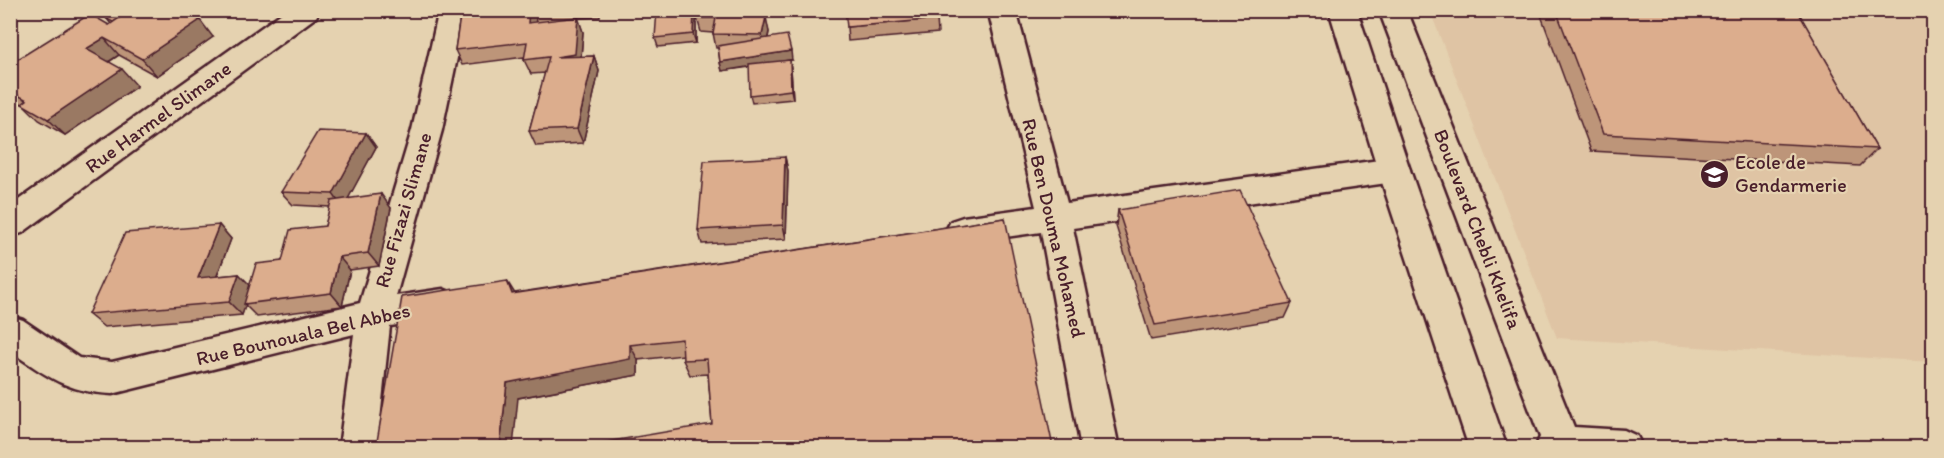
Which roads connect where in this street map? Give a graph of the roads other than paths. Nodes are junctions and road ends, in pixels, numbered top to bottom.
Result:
1 (306, 10) edge
2 (453, 10) edge
3 (1002, 10) edge
4 (1343, 10) edge
5 (1393, 10) edge
6 (1394, 170) junction
7 (1055, 218) junction
8 (10, 224) edge
9 (937, 234) edge
10 (468, 301) edge
11 (374, 314) junction
12 (10, 331) edge
13 (1560, 446) edge
14 (358, 447) edge
15 (1100, 447) edge
16 (1488, 447) edge
17 (1624, 447) edge

1 - 8 street, Rue Harmel Slimane
2 - 11 street, Rue Fizazi Slimane
3 - 7 street, Rue Ben Douma Mohamed
4 - 6 street
5 - 13 street, Boulevard Chebli Khelifa
6 - 7 street
6 - 16 street
7 - 9 street
7 - 15 street, Rue Ben Douma Mohamed
10 - 11 street, Rue Bounouala Bel Abbes
11 - 12 street, Rue Bounouala Bel Abbes
11 - 14 street, Rue Fizazi Slimane
13 - 17 street

